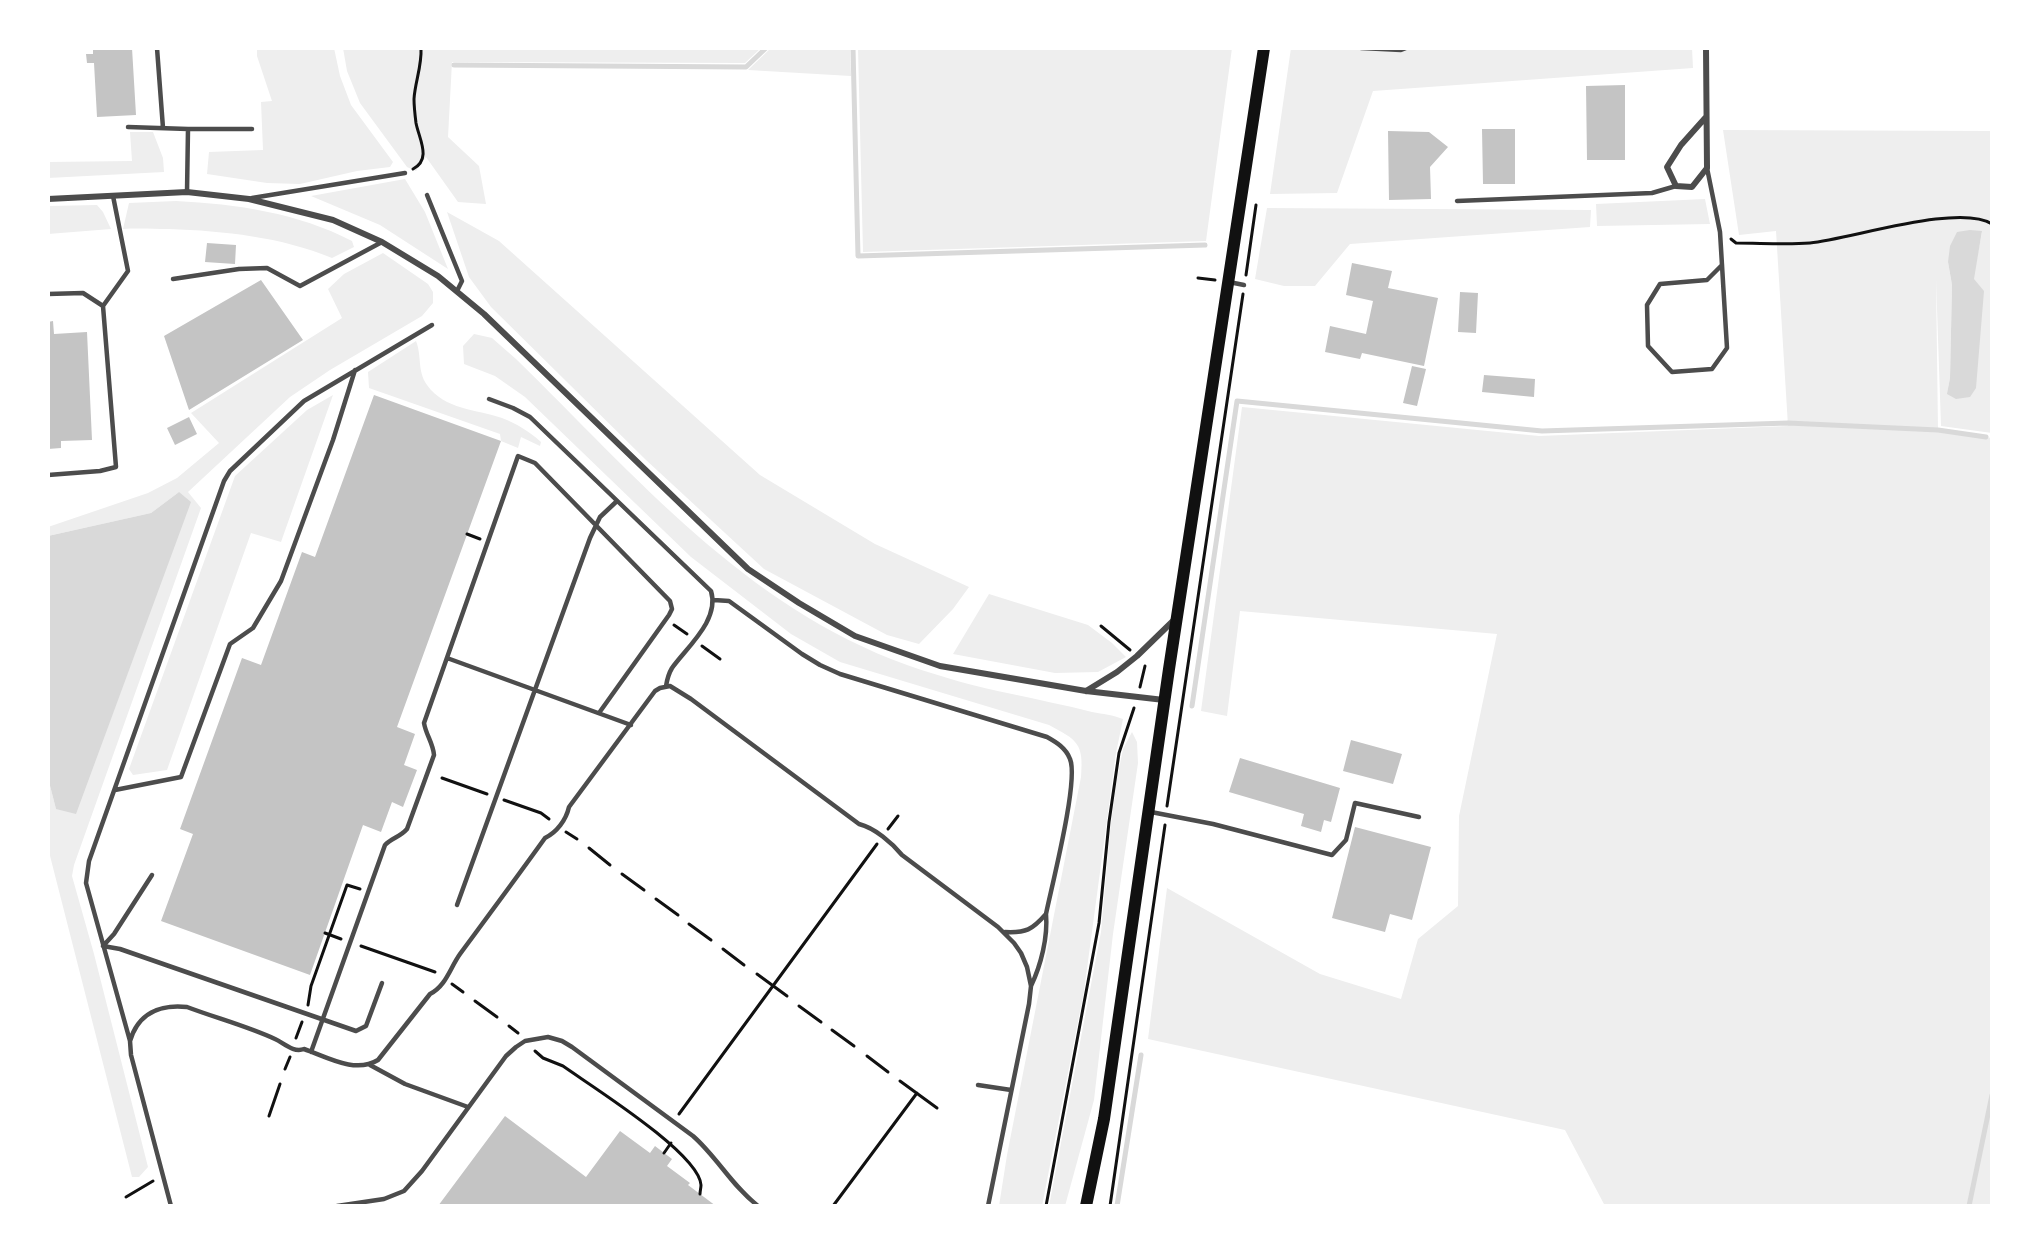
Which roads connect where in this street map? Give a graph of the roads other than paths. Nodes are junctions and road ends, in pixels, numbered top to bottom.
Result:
1 (157, 48) edge
2 (1264, 48) edge
3 (1362, 48) edge
4 (1407, 48) edge
5 (1706, 48) edge
6 (1706, 117) junction
7 (128, 127) dead end
8 (164, 128) junction
9 (188, 129) junction
10 (252, 129) dead end
11 (1707, 168) junction
12 (405, 173) road end
13 (1676, 186) junction
14 (187, 192) junction
15 (427, 195) dead end
16 (113, 196) junction
17 (48, 199) edge
18 (249, 199) junction
19 (1457, 201) dead end
20 (382, 242) junction
21 (1722, 265) junction
22 (173, 279) dead end
23 (1228, 282) junction
24 (1244, 285) road end
25 (457, 291) junction
26 (48, 294) edge
27 (103, 306) junction
28 (432, 325) dead end
29 (355, 370) junction
30 (489, 399) dead end
31 (48, 475) edge
32 (617, 501) junction
33 (596, 526) junction
34 (714, 600) junction
35 (1178, 616) junction
36 (447, 658) junction
37 (666, 686) junction
38 (535, 690) junction
39 (1086, 691) junction
40 (1165, 700) junction
41 (599, 713) junction
42 (631, 725) junction
43 (115, 790) junction
44 (1148, 812) junction
45 (1419, 817) dead end
46 (152, 875) dead end
47 (457, 905) dead end
48 (1046, 914) junction
49 (1004, 932) junction
50 (103, 946) junction
51 (382, 983) dead end
52 (1031, 986) junction
53 (323, 1020) junction
54 (130, 1041) junction
55 (311, 1052) junction
56 (370, 1065) junction
57 (978, 1085) dead end
58 (1011, 1090) junction
59 (468, 1107) junction
60 (171, 1206) edge
61 (337, 1206) edge
62 (758, 1206) edge
63 (988, 1206) edge
64 (1086, 1206) edge

1 - 8 lane
2 - 23 main road
3 - 4 lane
5 - 6 street
6 - 11 street
6 - 13 street
7 - 8 lane
8 - 9 lane
9 - 10 lane
9 - 14 lane
11 - 13 street
11 - 21 lane
12 - 18 lane
13 - 19 lane
14 - 16 street
14 - 18 street
15 - 25 lane
16 - 17 street
16 - 27 lane
18 - 20 street
20 - 22 lane
20 - 25 street
21 - 21 lane
23 - 24 lane
23 - 35 main road
25 - 39 street
26 - 27 lane
27 - 31 lane
28 - 29 lane
29 - 43 lane
29 - 43 lane
30 - 32 lane
32 - 33 lane
32 - 34 lane
33 - 36 lane
33 - 38 lane
33 - 41 lane
34 - 37 lane
34 - 48 lane
35 - 39 street
35 - 40 main road
36 - 38 lane
36 - 53 lane
37 - 42 lane
37 - 49 lane
38 - 41 lane
38 - 47 lane
39 - 40 street
40 - 44 main road
41 - 42 lane
42 - 56 lane
43 - 50 lane
44 - 45 lane
44 - 64 main road
46 - 50 lane
48 - 49 lane
48 - 52 lane
49 - 52 lane
50 - 53 lane
50 - 54 lane
51 - 53 lane
52 - 58 lane
53 - 55 lane
54 - 55 lane
54 - 60 lane
55 - 56 lane
56 - 59 lane
57 - 58 lane
58 - 63 lane
59 - 61 lane
59 - 62 lane

